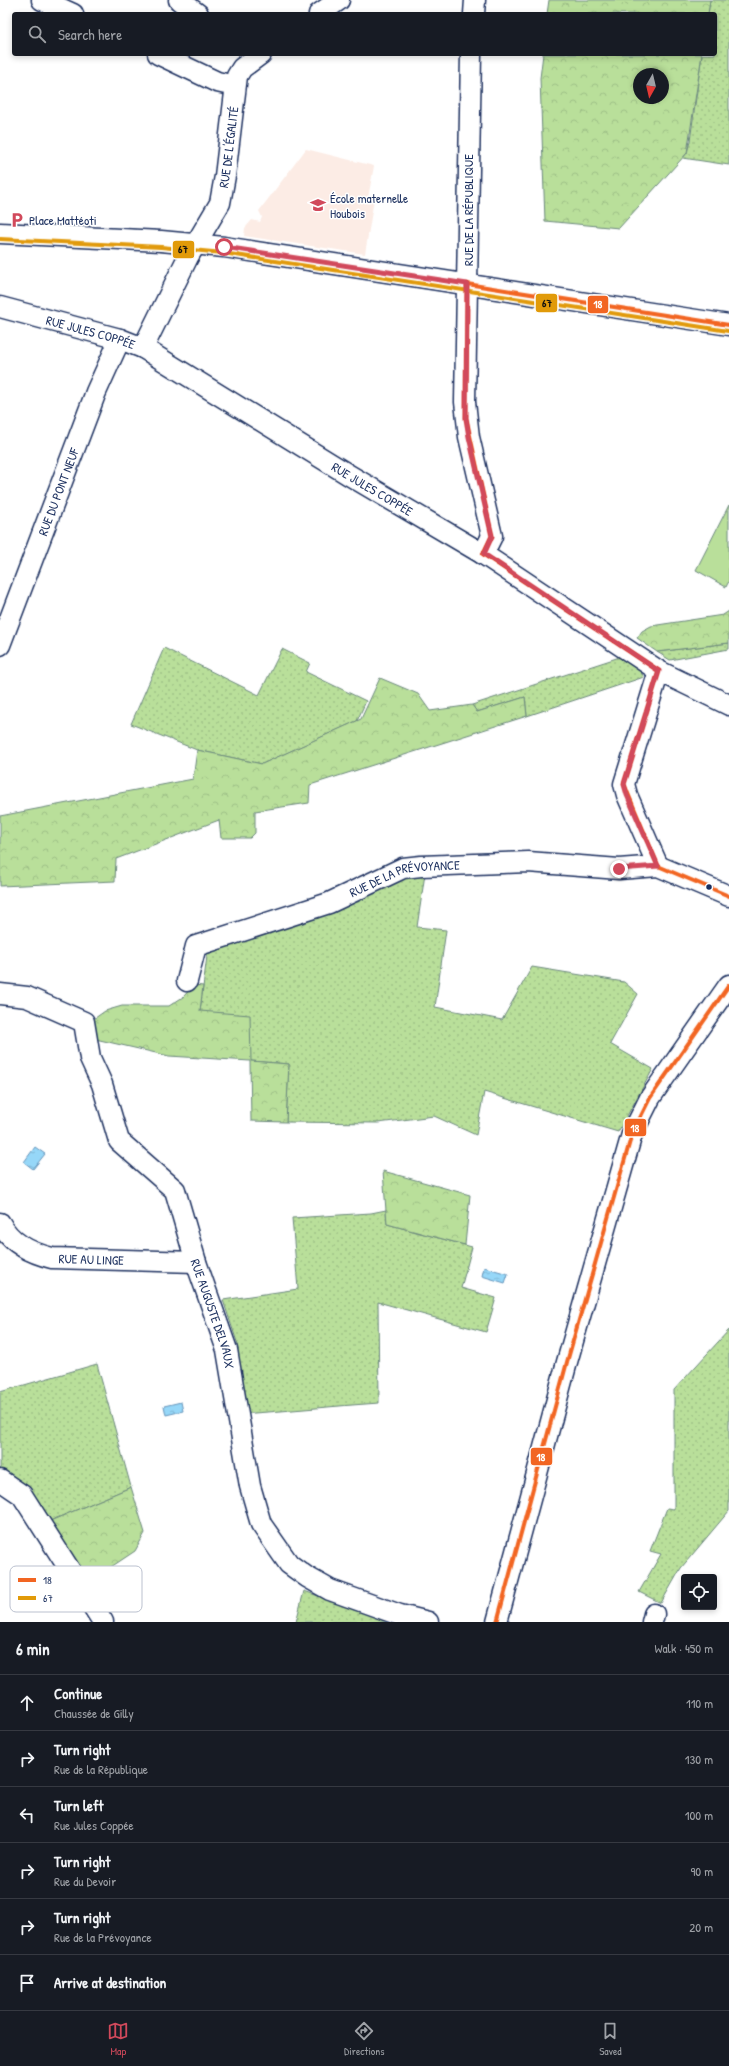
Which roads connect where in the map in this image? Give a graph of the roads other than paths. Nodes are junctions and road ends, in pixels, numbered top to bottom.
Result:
1 (42, 0) edge
2 (180, 0) edge
3 (339, 0) edge
4 (475, 0) edge
5 (69, 12) edge
6 (195, 12) edge
7 (322, 12) edge
8 (474, 12) edge
9 (162, 56) edge
10 (254, 56) edge
11 (471, 56) edge
12 (235, 86) junction
13 (0, 234) edge
14 (195, 244) junction
15 (467, 284) junction
16 (0, 308) edge
17 (729, 325) edge
18 (120, 339) junction
19 (143, 348) junction
20 (484, 554) junction
21 (0, 645) edge
22 (659, 671) junction
23 (729, 705) edge
24 (658, 866) junction
25 (729, 896) edge
26 (187, 981) dead end
27 (729, 986) edge
28 (0, 994) edge
29 (0, 1224) edge
30 (196, 1262) junction
31 (0, 1480) edge
32 (68, 1566) edge
33 (98, 1612) edge
34 (104, 1622) edge
35 (428, 1622) edge
36 (496, 1622) edge

1 - 5 street
2 - 6 street
3 - 7 street
4 - 8 street
9 - 12 street
10 - 12 street, RUE DE L'ÉGALITÉ
11 - 15 street, RUE DE LA RÉPUBLIQUE
12 - 14 street, RUE DE L'ÉGALITÉ
13 - 14 street
14 - 15 street
14 - 19 street, RUE DE L'ÉGALITÉ
15 - 17 street
15 - 20 street, RUE DE LA RÉPUBLIQUE
16 - 18 street, RUE JULES COPPÉE
18 - 19 street, RUE JULES COPPÉE
18 - 21 street, RUE DU PONT NEUF
19 - 20 street, RUE JULES COPPÉE
20 - 22 street, RUE JULES COPPÉE
22 - 23 street, RUE JULES COPPÉE
22 - 24 street
24 - 25 street
24 - 26 street, RUE DE LA PRÉVOYANCE
27 - 36 street
28 - 30 street, RUE AUGUSTE DELVAUX
29 - 30 street, RUE AU LINGE
30 - 35 street, RUE AUGUSTE DELVAUX
31 - 32 street
33 - 34 street

